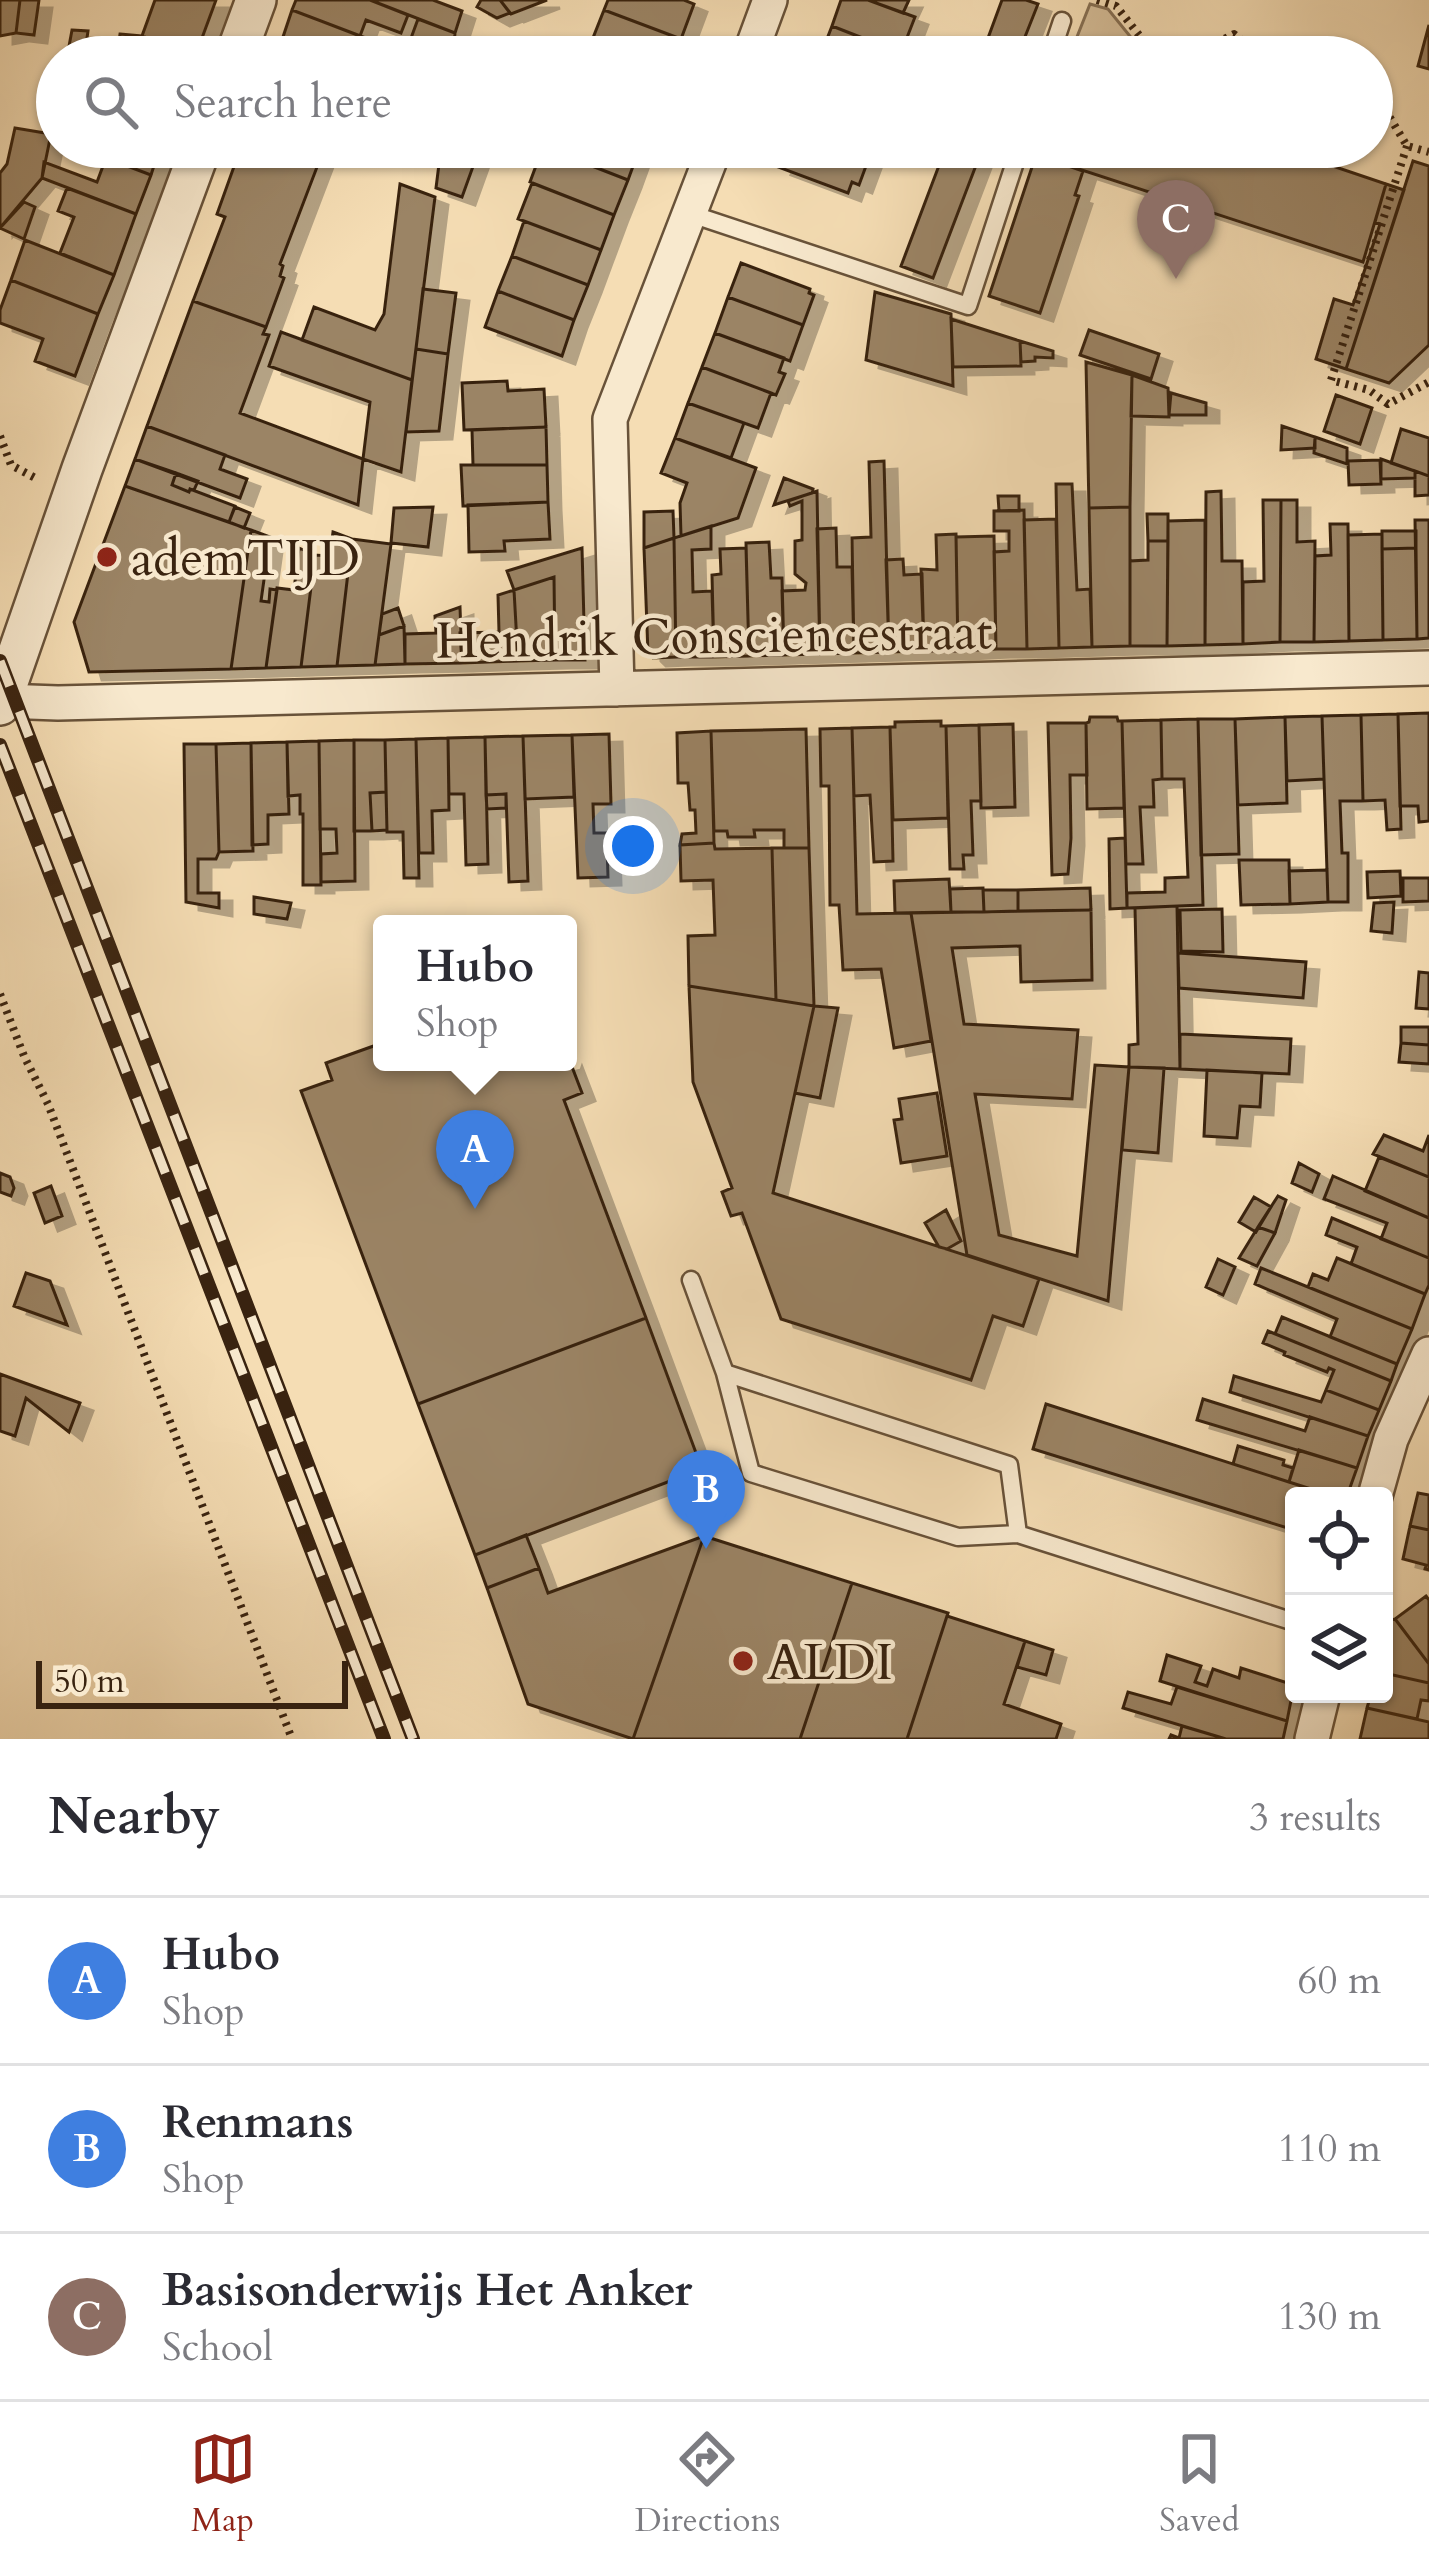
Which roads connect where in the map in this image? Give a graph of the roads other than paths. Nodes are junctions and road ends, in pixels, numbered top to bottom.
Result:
1 (256, 0) edge
2 (770, 0) edge
3 (1062, 21) dead end
4 (243, 36) edge
5 (757, 36) edge
6 (1057, 36) edge
7 (193, 168) edge
8 (708, 168) edge
9 (1013, 168) edge
10 (691, 214) junction
11 (1429, 668) edge
12 (617, 689) junction
13 (1, 703) edge
14 (691, 1280) dead end
15 (1429, 1354) edge
16 (725, 1372) junction
17 (1378, 1487) edge
18 (1018, 1534) junction
19 (1285, 1619) edge
20 (1321, 1703) edge
21 (1312, 1739) edge

1 - 4 street
2 - 5 street
3 - 6 lane
7 - 13 street
8 - 10 street
9 - 10 lane
10 - 12 street
11 - 12 street, Hendrik Consciencestraat
12 - 13 street, Hendrik Consciencestraat
14 - 16 lane
15 - 17 street
16 - 18 lane
16 - 18 lane
18 - 19 lane
20 - 21 street

